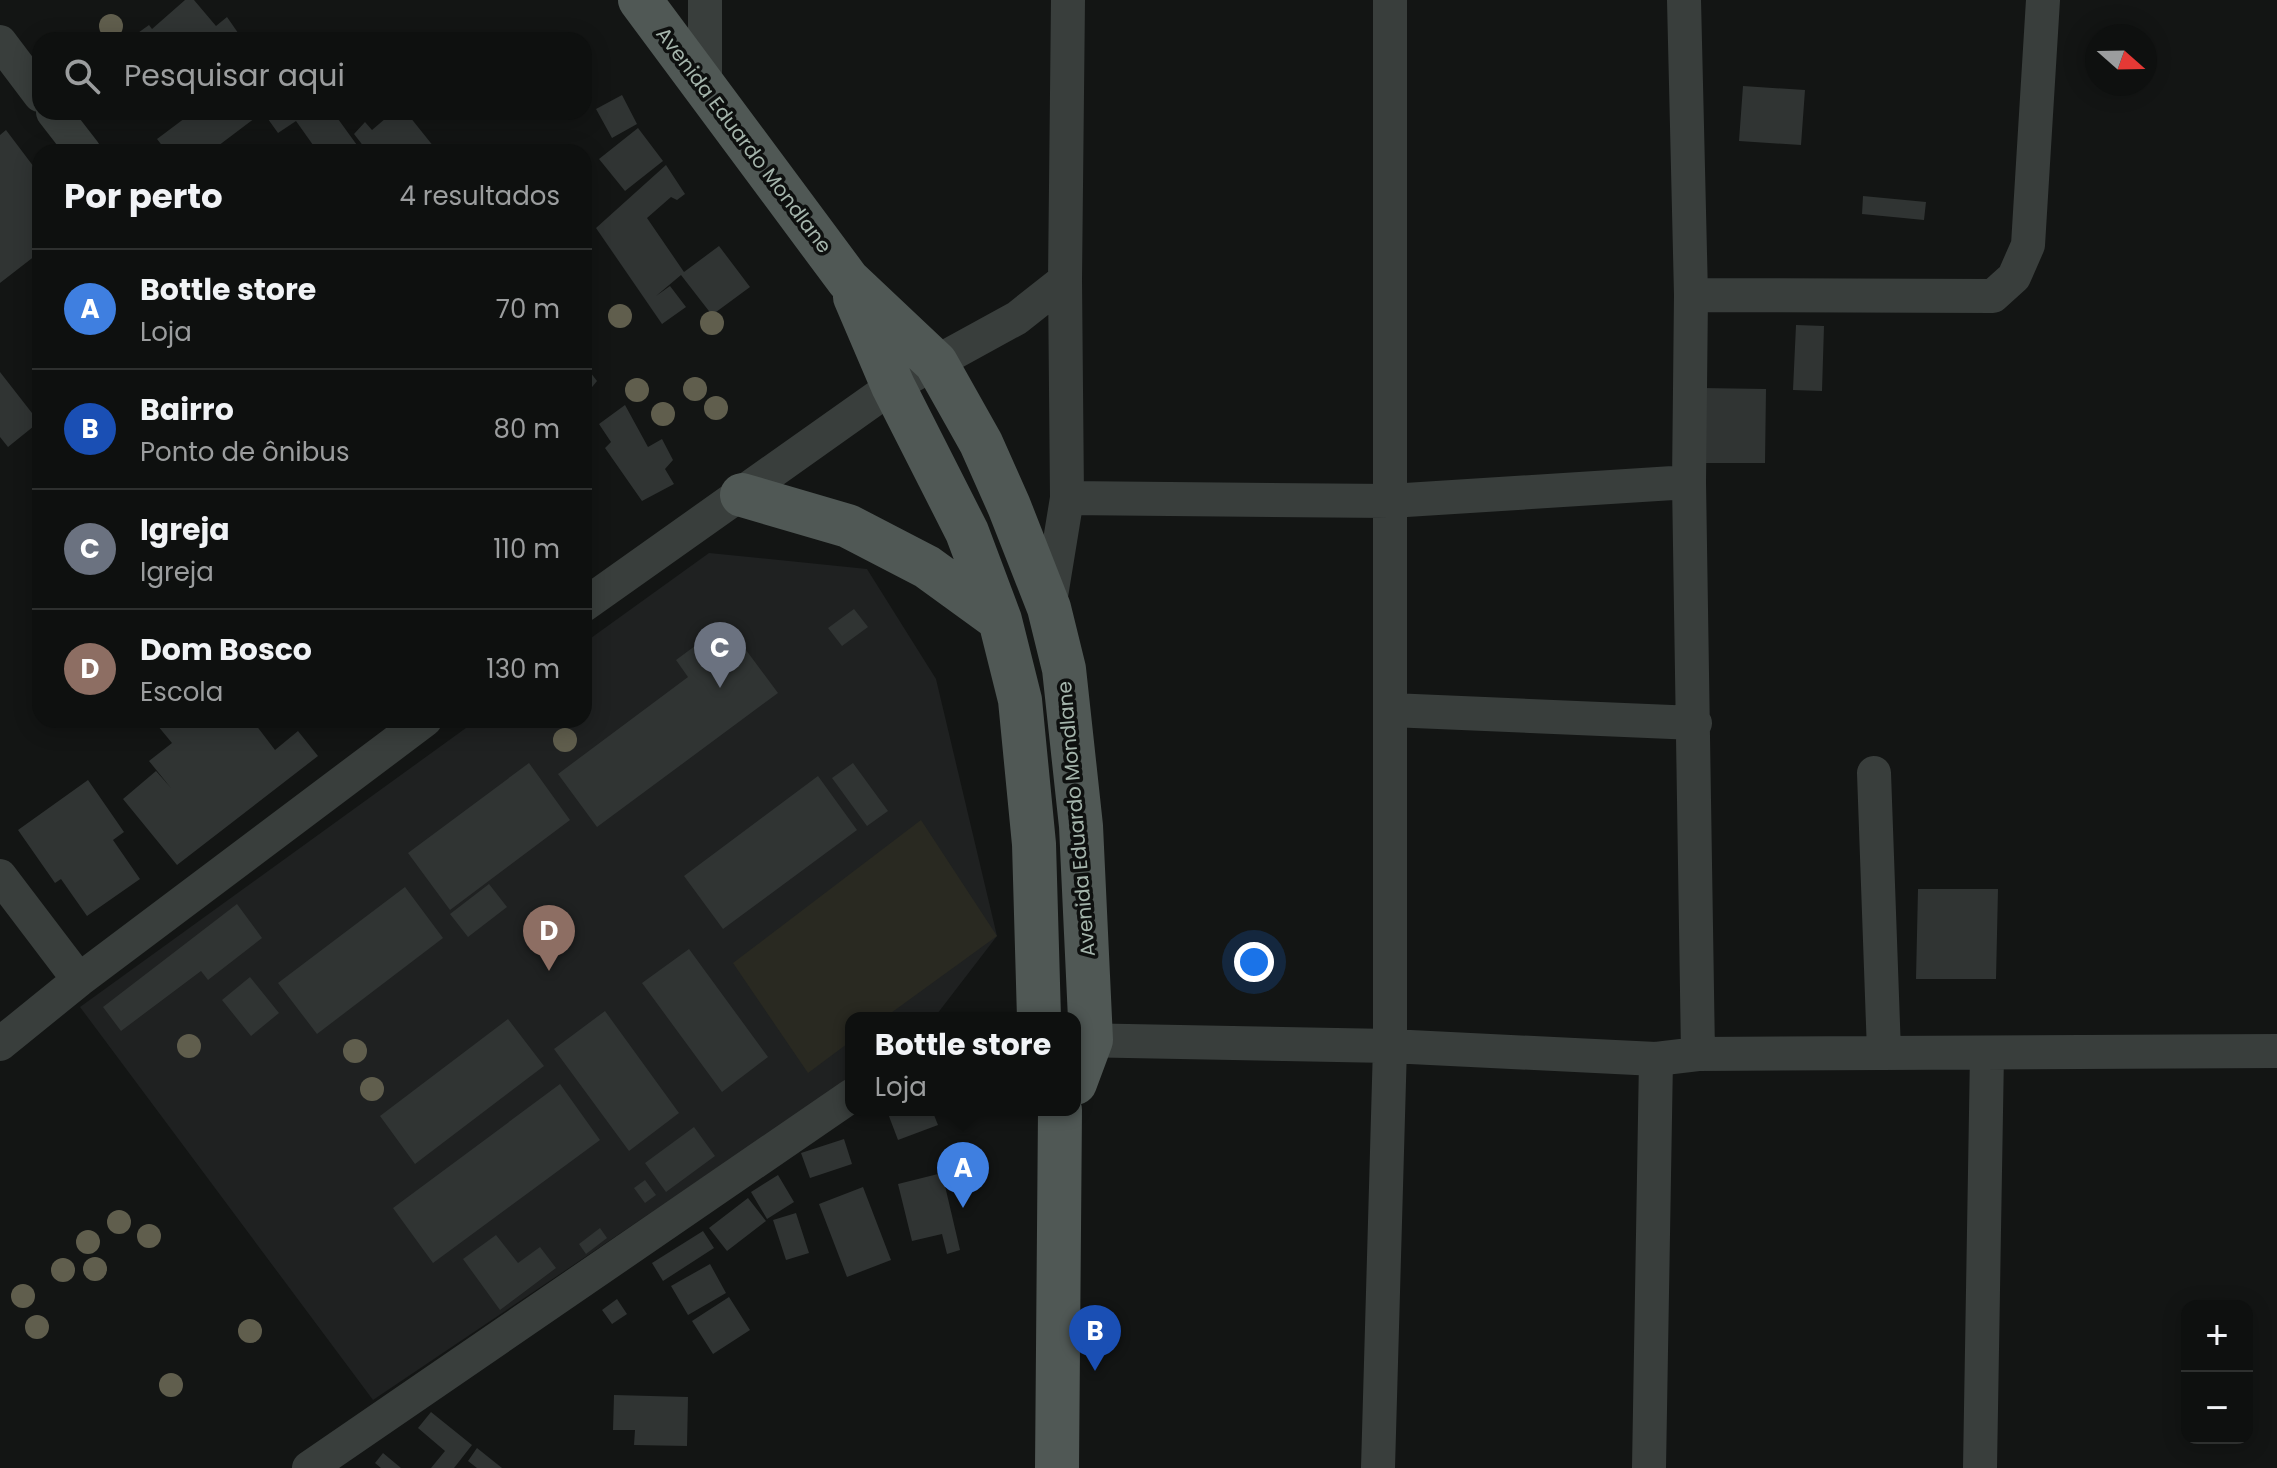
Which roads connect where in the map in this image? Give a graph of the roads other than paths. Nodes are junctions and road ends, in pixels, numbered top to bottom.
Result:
1 (640, 0) edge
2 (705, 0) edge
3 (1068, 0) edge
4 (1390, 0) edge
5 (1684, 0) edge
6 (2043, 0) edge
7 (0, 42) edge
8 (32, 84) edge
9 (705, 84) junction
10 (59, 120) edge
11 (78, 144) edge
12 (848, 280) junction
13 (1065, 280) junction
14 (1691, 295) junction
15 (936, 363) junction
16 (893, 386) junction
17 (1689, 482) junction
18 (742, 495) junction
19 (1067, 498) junction
20 (1390, 501) junction
21 (592, 599) edge
22 (1049, 608) junction
23 (1000, 620) junction
24 (1391, 710) junction
25 (1695, 723) junction
26 (414, 728) edge
27 (1874, 773) dead end
28 (0, 876) edge
29 (79, 980) junction
30 (1039, 1012) edge
31 (1083, 1040) edge
32 (0, 1044) edge
33 (1390, 1046) junction
34 (2277, 1051) edge
35 (1884, 1052) junction
36 (1987, 1053) junction
37 (1698, 1054) junction
38 (1656, 1059) junction
39 (845, 1100) edge
40 (1066, 1116) edge
41 (309, 1468) edge
42 (1057, 1468) edge
43 (1378, 1468) edge
44 (1649, 1468) edge
45 (1980, 1468) edge

1 - 9 main road, Avenida Eduardo Mondlane
2 - 9 street
3 - 13 street
4 - 20 street
5 - 14 street
6 - 14 street
7 - 8 street
9 - 12 main road, Avenida Eduardo Mondlane
10 - 11 street
12 - 15 main road, Avenida Eduardo Mondlane
12 - 16 main road, Avenida Eduardo Mondlane
13 - 15 street
13 - 19 street
14 - 17 street
15 - 16 street
15 - 22 main road, Avenida Eduardo Mondlane
16 - 18 street
16 - 23 main road, Avenida Eduardo Mondlane
17 - 20 street
17 - 25 street
18 - 21 street
18 - 23 main road
19 - 20 street
19 - 22 street
20 - 24 street
22 - 31 main road, Avenida Eduardo Mondlane
23 - 30 main road, Avenida Eduardo Mondlane
24 - 25 street
24 - 33 street
25 - 37 street
26 - 29 street
27 - 35 street
28 - 29 street
29 - 32 street
31 - 33 street
33 - 38 street
33 - 43 street
34 - 36 street
35 - 36 street
35 - 37 street
36 - 45 street
37 - 38 street
38 - 44 street
39 - 41 street
40 - 42 main road, Avenida Eduardo Mondlane

